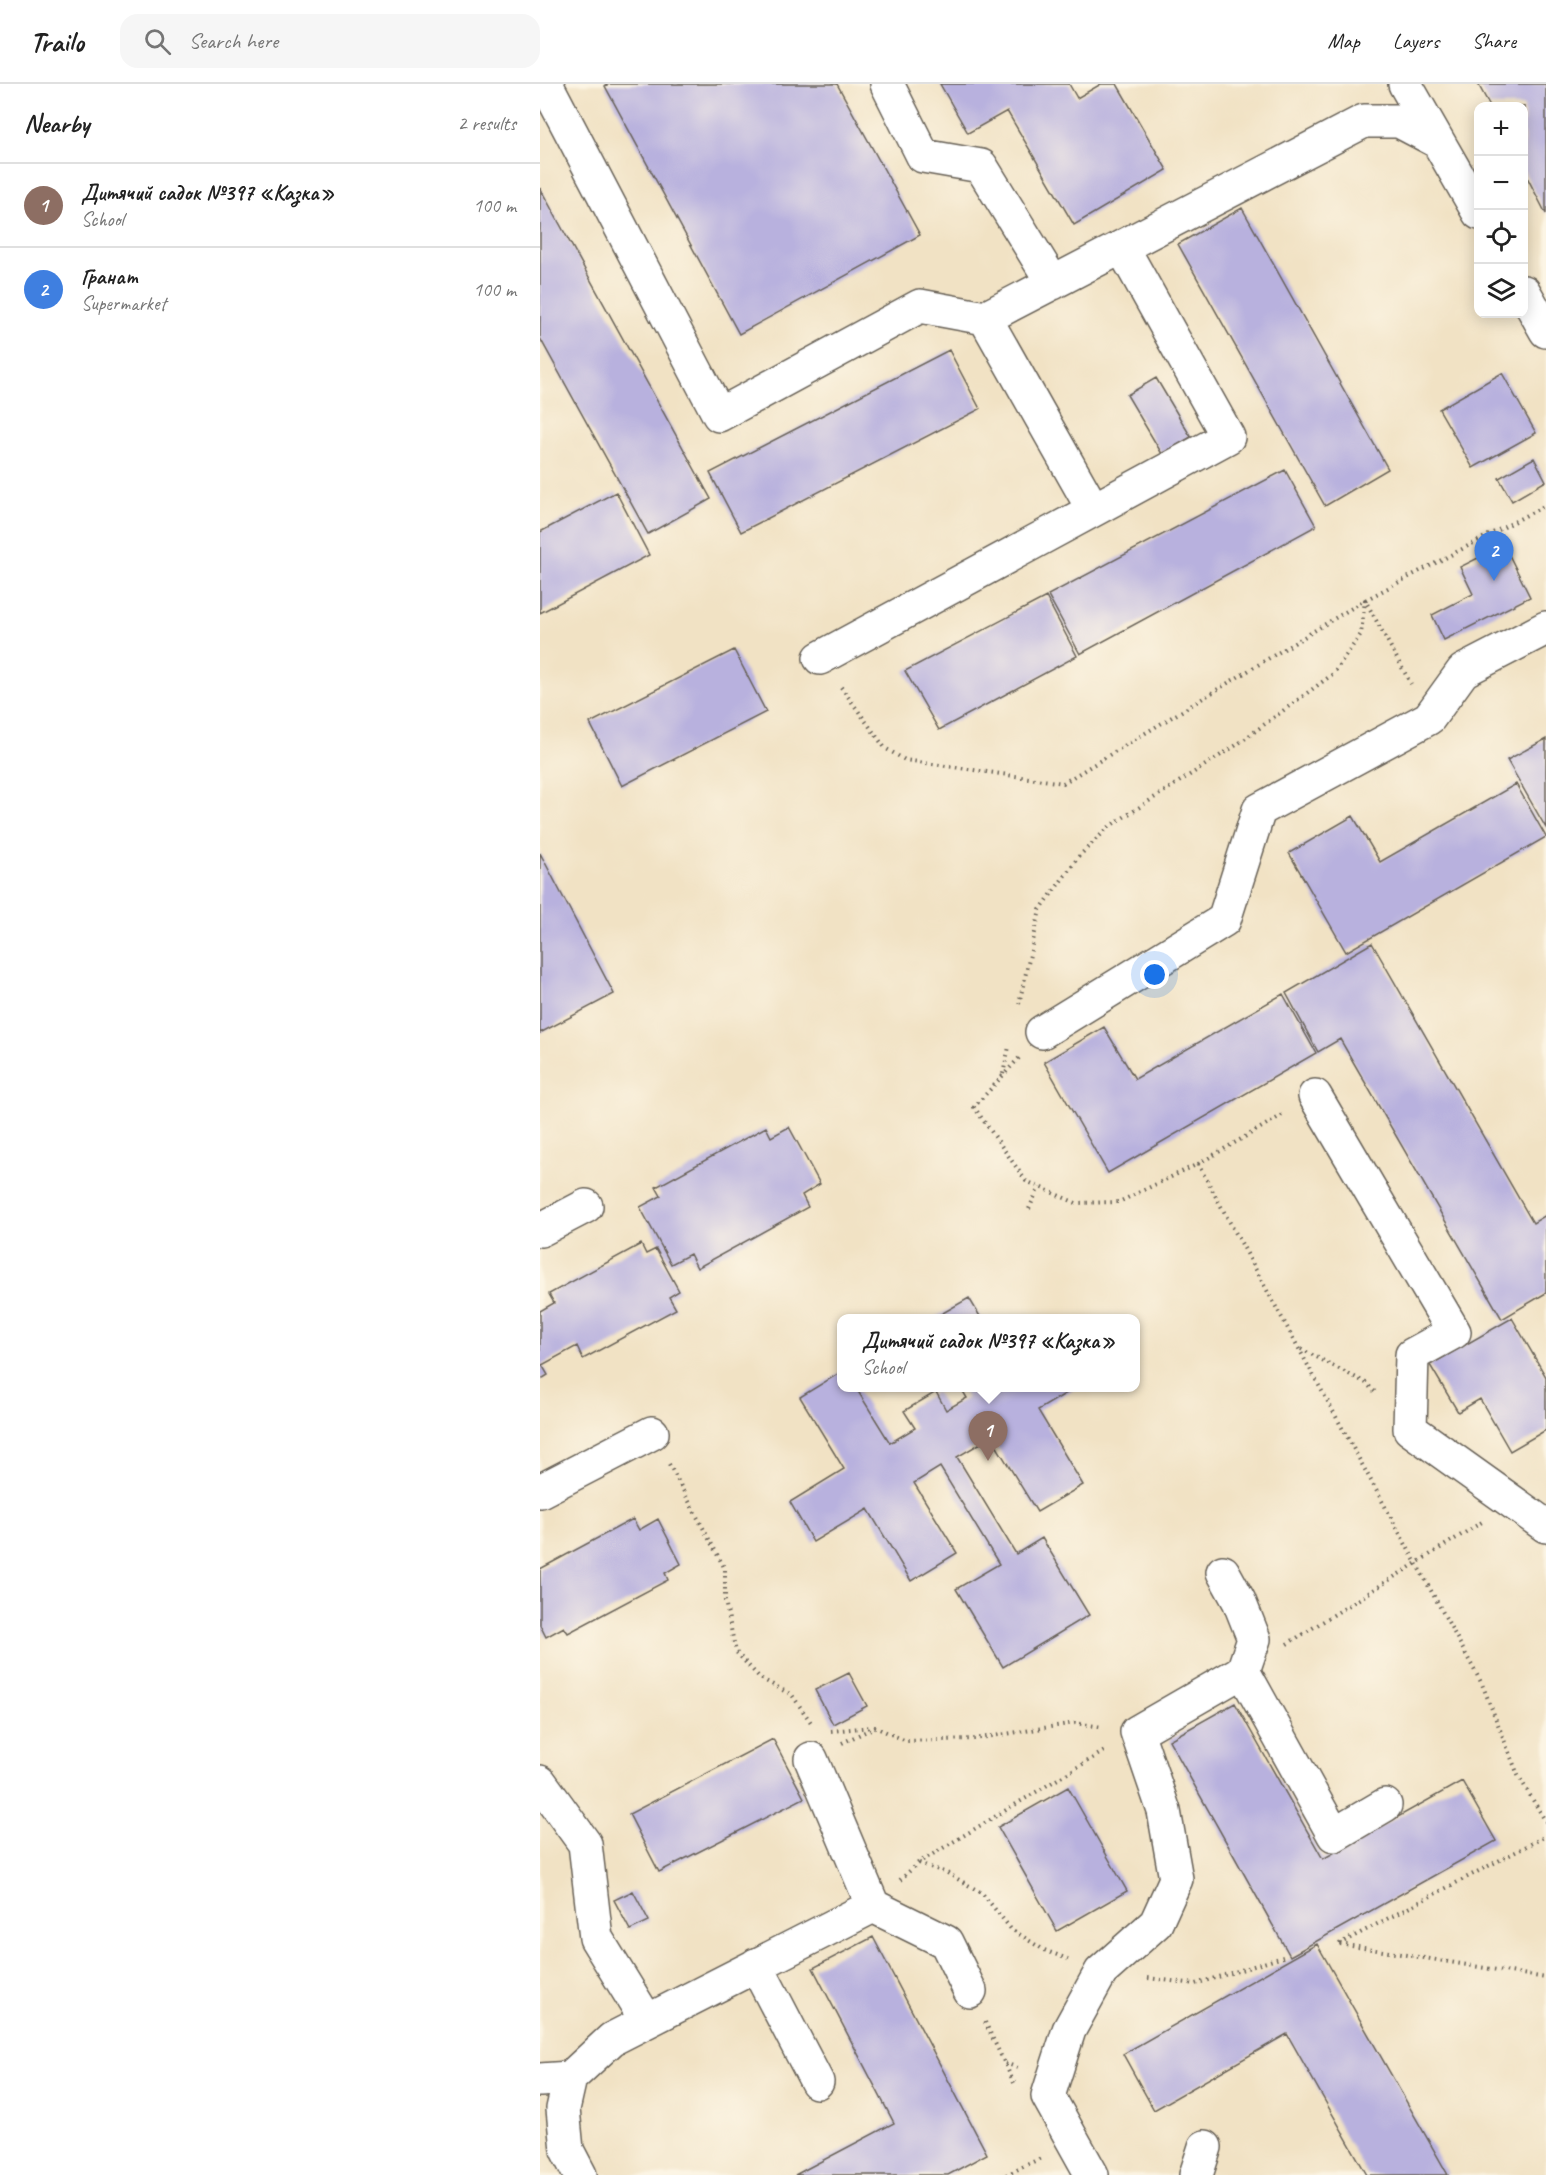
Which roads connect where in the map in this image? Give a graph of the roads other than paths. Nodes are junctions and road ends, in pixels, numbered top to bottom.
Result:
1 (546, 84) edge
2 (887, 84) edge
3 (1405, 84) edge
4 (1437, 141) junction
5 (1477, 210) edge
6 (1122, 247) junction
7 (1053, 283) junction
8 (1528, 299) edge
9 (985, 318) junction
10 (1546, 331) edge
11 (1093, 509) junction
12 (1546, 628) edge
13 (820, 658) road end
14 (1042, 1032) road end
15 (1315, 1096) road end
16 (586, 1206) dead end
17 (540, 1230) edge
18 (652, 1433) road end
19 (540, 1491) edge
20 (1546, 1526) edge
21 (1223, 1572) dead end
22 (1243, 1671) junction
23 (814, 1746) road end
24 (540, 1782) edge
25 (1385, 1805) dead end
26 (873, 1906) junction
27 (756, 1965) junction
28 (970, 1991) dead end
29 (647, 2021) junction
30 (555, 2079) edge
31 (817, 2082) dead end
32 (580, 2175) edge
33 (1092, 2175) edge

1 - 9 lane
2 - 7 lane
3 - 4 lane
4 - 5 lane
4 - 6 lane
6 - 7 lane
6 - 11 lane
7 - 9 lane
8 - 10 lane
9 - 11 lane
11 - 13 lane
12 - 14 lane
15 - 20 lane
16 - 17 lane
18 - 19 lane
21 - 22 lane
22 - 25 lane
22 - 33 lane
23 - 26 lane
24 - 29 lane
26 - 27 lane
26 - 28 lane
27 - 29 lane
27 - 31 lane
29 - 30 lane
30 - 32 lane

